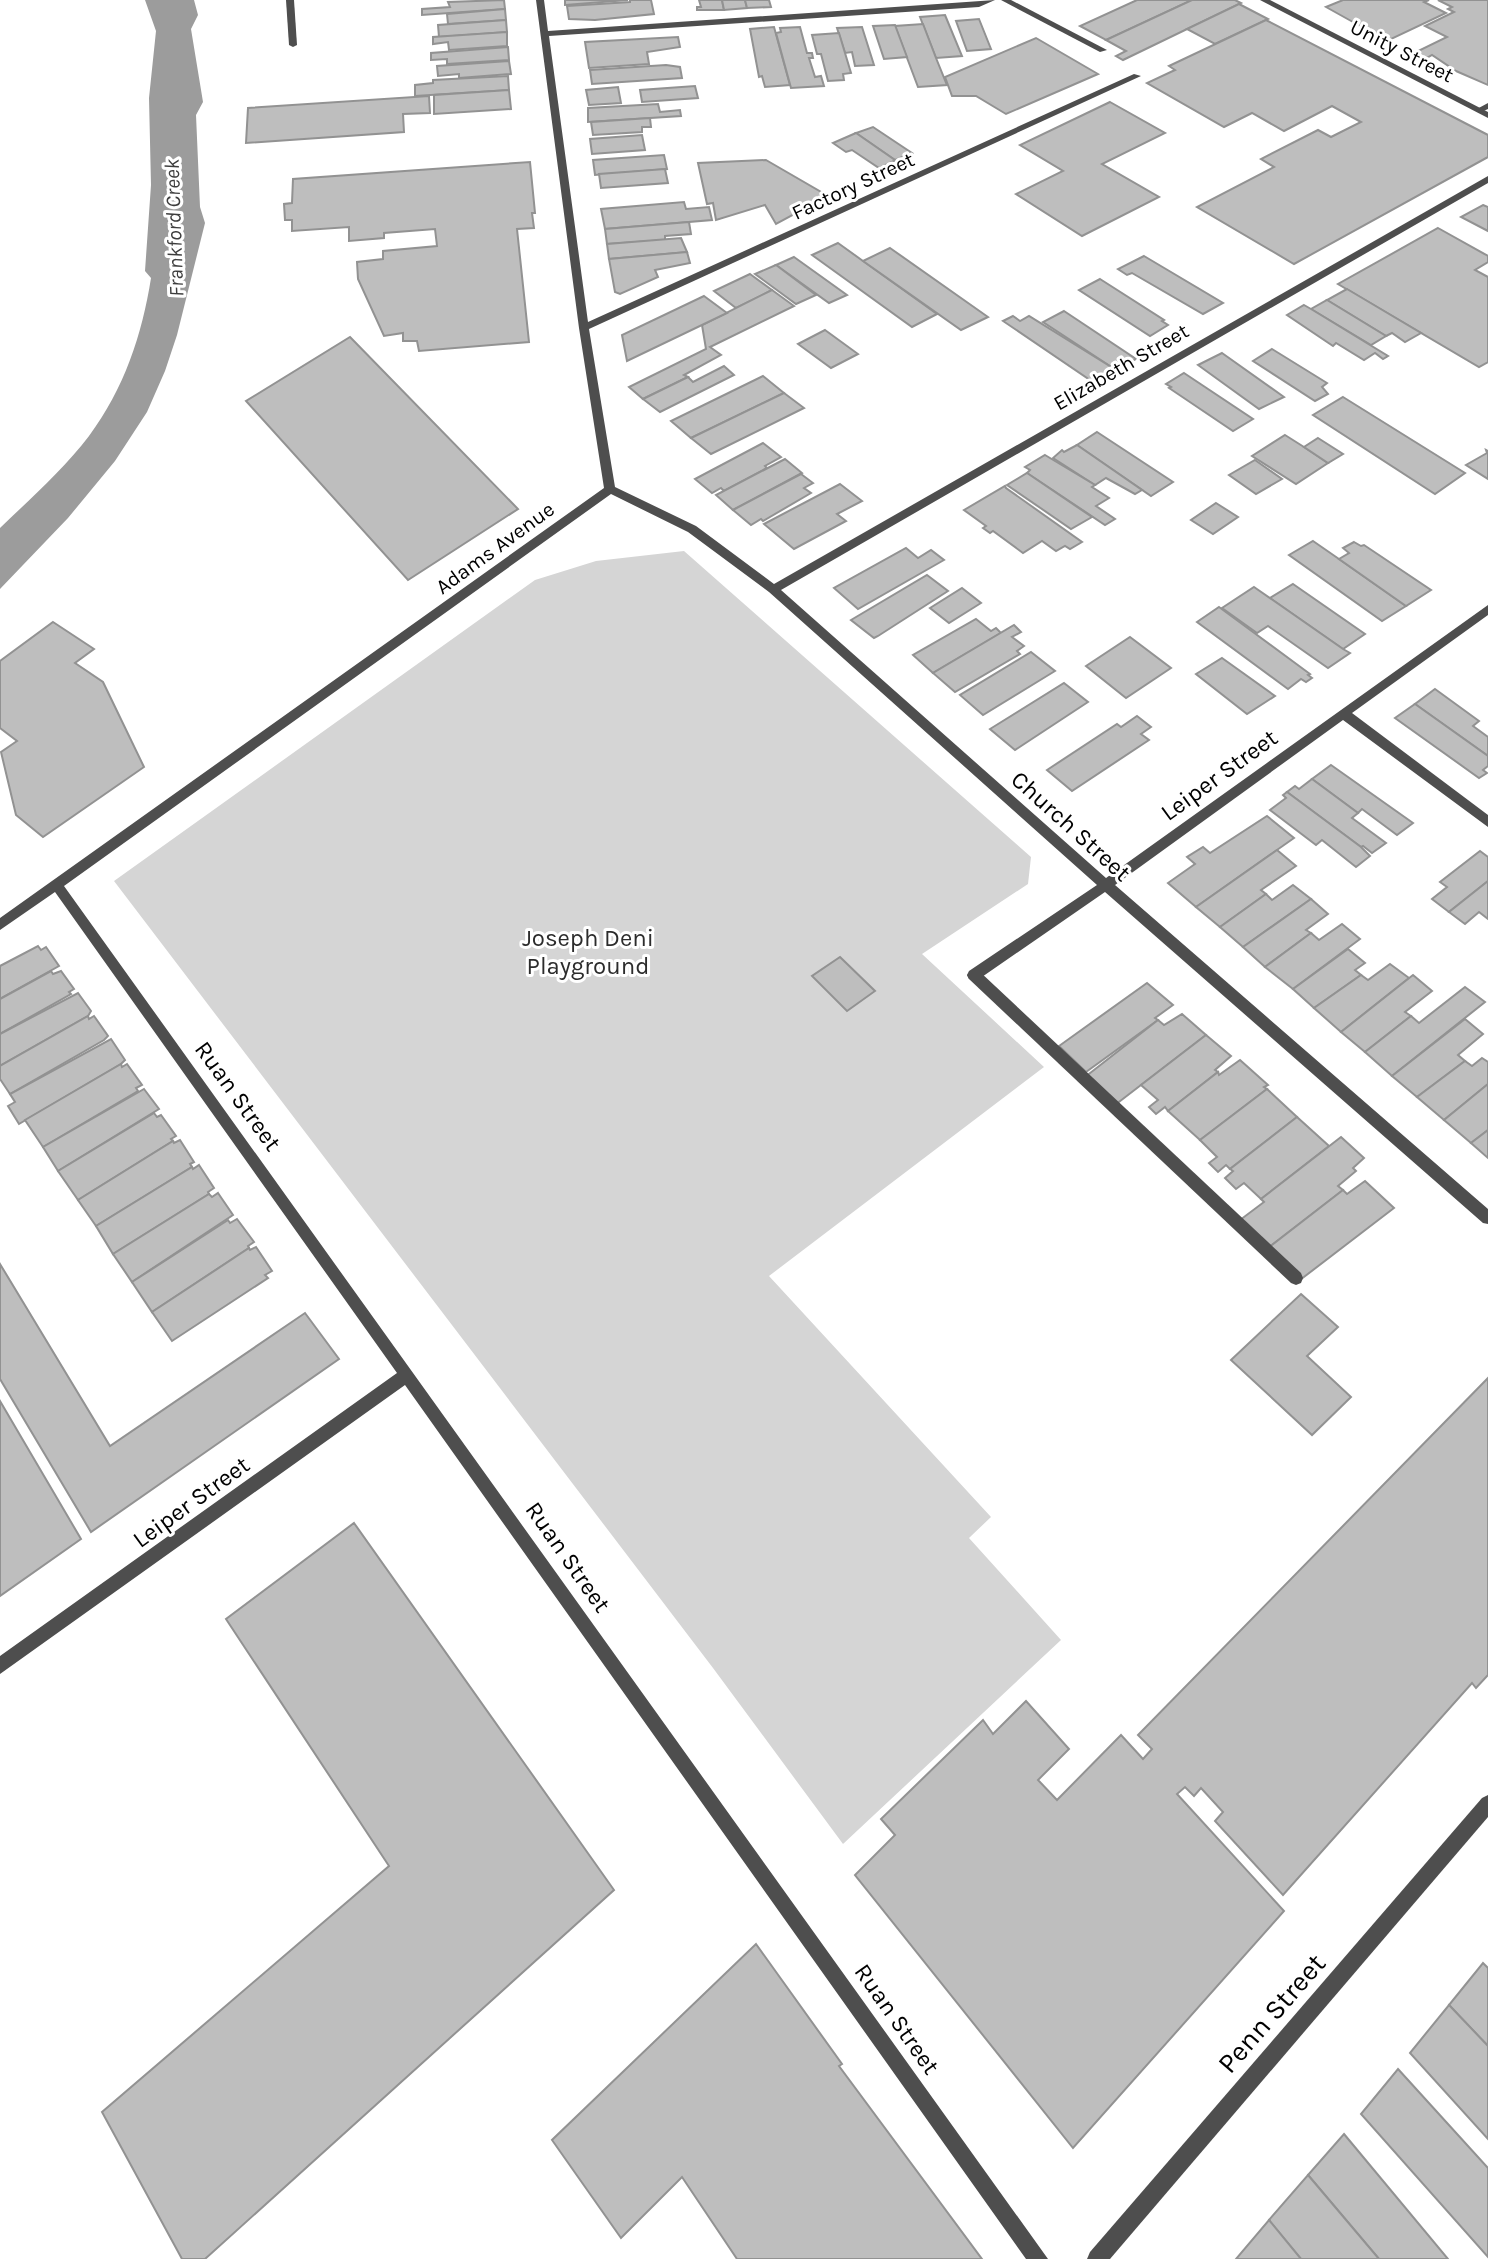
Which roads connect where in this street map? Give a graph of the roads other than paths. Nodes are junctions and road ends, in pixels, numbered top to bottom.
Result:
1 (289, 0) edge
2 (540, 0) edge
3 (991, 0) edge
4 (1005, 0) edge
5 (1267, 1) edge
6 (545, 34) junction
7 (293, 45) dead end
8 (1103, 50) dead end
9 (1137, 76) dead end
10 (1485, 110) edge
11 (1488, 180) edge
12 (584, 328) junction
13 (610, 489) junction
14 (773, 589) junction
15 (1488, 609) edge
16 (1343, 713) junction
17 (1488, 822) edge
18 (57, 885) junction
19 (1106, 885) junction
20 (0, 925) edge
21 (1488, 1218) edge
22 (1296, 1278) dead end
23 (407, 1375) junction
24 (0, 1666) edge
25 (1488, 1804) edge
26 (1038, 2259) edge
27 (1097, 2259) edge

1 - 7 street
2 - 6 street
3 - 6 street
4 - 8 street
5 - 10 street, Unity Street
6 - 12 street
9 - 12 street, Factory Street
11 - 14 street, Elizabeth Street
12 - 13 street
13 - 14 street, Church Street
13 - 18 street, Adams Avenue
14 - 19 street, Church Street
15 - 16 street, Leiper Street
16 - 17 street
16 - 19 street, Leiper Street
18 - 20 street, Adams Avenue
18 - 23 street, Ruan Street
19 - 21 street, Church Street
19 - 22 street, Leiper Street
23 - 24 street, Leiper Street
23 - 26 street, Ruan Street
25 - 27 street, Penn Street

